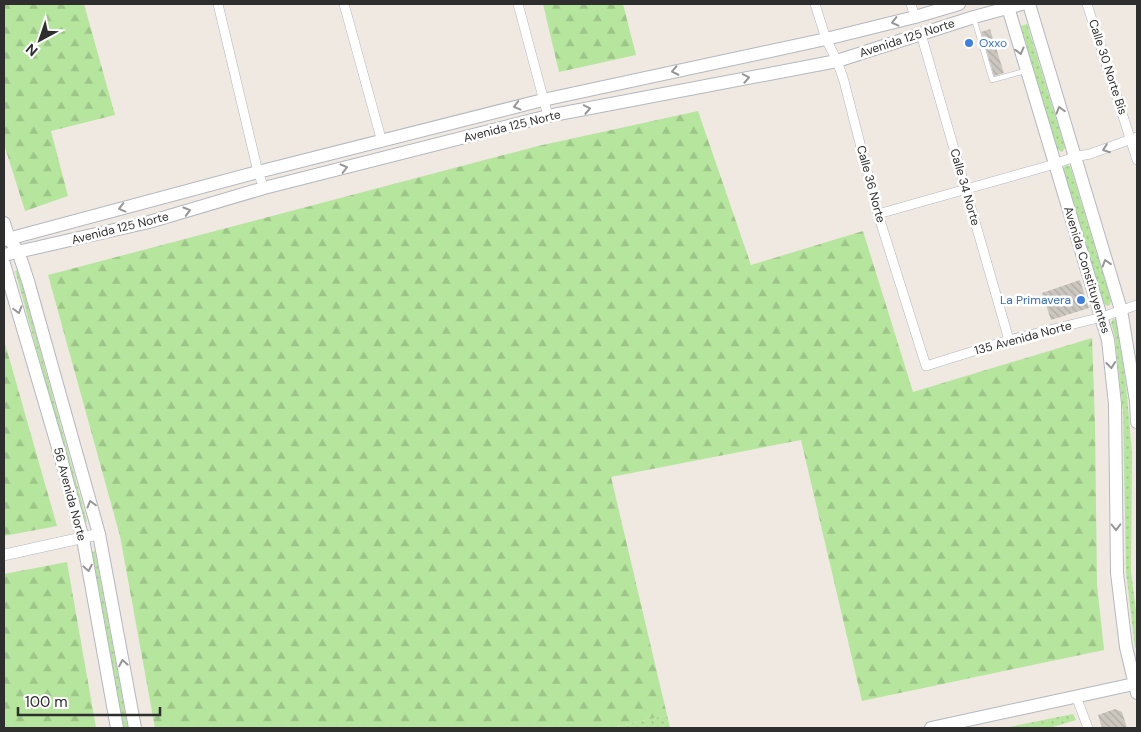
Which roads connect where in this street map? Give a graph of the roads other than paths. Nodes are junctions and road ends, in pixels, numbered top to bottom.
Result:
1 (218, 4) edge
2 (344, 4) edge
3 (518, 4) edge
4 (815, 4) edge
5 (911, 4) edge
6 (959, 4) edge
7 (1022, 4) edge
8 (1029, 4) edge
9 (1087, 4) edge
10 (1008, 5) edge
11 (915, 17) junction
12 (974, 17) junction
13 (921, 34) junction
14 (826, 40) junction
15 (837, 61) junction
16 (1026, 70) junction
17 (543, 100) junction
18 (548, 116) junction
19 (1134, 138) edge
20 (382, 142) junction
21 (1074, 157) junction
22 (1137, 160) edge
23 (1055, 164) junction
24 (258, 172) junction
25 (264, 188) junction
26 (965, 190) junction
27 (878, 214) junction
28 (4, 223) edge
29 (84, 237) junction
30 (6, 240) edge
31 (18, 251) junction
32 (4, 255) edge
33 (4, 264) edge
34 (28, 281) junction
35 (1137, 305) edge
36 (1121, 310) junction
37 (1102, 317) junction
38 (1009, 340) junction
39 (926, 366) joint
40 (1137, 422) edge
41 (99, 534) junction
42 (83, 539) junction
43 (4, 555) edge
44 (1136, 686) edge
45 (1076, 696) junction
46 (117, 728) edge
47 (135, 728) edge
48 (931, 728) edge
49 (1088, 728) edge

1 - 24 street
2 - 20 street
3 - 17 street
4 - 14 street, Calle 36 Norte
5 - 11 street
6 - 11 main road, Avenida 125 Norte
7 - 10 main road, Avenida 125 Norte
21 -> 8 main road, Avenida Constituyentes
9 - 19 street, Calle 30 Norte Bis
10 - 12 main road, Avenida 125 Norte
10 -> 16 main road, Avenida Constituyentes
11 -> 14 main road, Avenida 125 Norte
12 - 13 main road, Avenida 125 Norte
12 - 16 lane
13 - 15 main road, Avenida 125 Norte
13 - 26 street, Calle 34 Norte
14 - 15 street, Calle 36 Norte
14 -> 17 main road, Avenida 125 Norte
18 -> 15 main road, Avenida 125 Norte
15 - 27 street, Calle 36 Norte
16 - 23 main road, Avenida Constituyentes
17 - 18 street
17 -> 20 main road, Avenida 125 Norte
25 -> 18 main road, Avenida 125 Norte
19 -> 21 street
19 - 22 street, Calle 30 Norte Bis
20 - 24 main road, Avenida 125 Norte
21 - 23 street
36 -> 21 main road, Avenida Constituyentes
23 - 26 street
23 - 37 main road, Avenida Constituyentes
24 - 25 street
24 -> 30 main road, Avenida 125 Norte
29 -> 25 main road, Avenida 125 Norte
26 - 27 street
26 - 38 street, Calle 34 Norte
27 - 39 street, Calle 36 Norte
28 - 30 main road, 56 Avenida Norte
29 - 31 main road, Avenida 125 Norte
29 - 34 main road, 56 Avenida Norte
30 - 31 main road, 56 Avenida Norte
31 - 32 main road, Avenida 125 Norte
31 - 34 main road, 56 Avenida Norte
33 -> 42 main road, 56 Avenida Norte
41 -> 34 main road, 56 Avenida Norte
35 - 36 street, 135 Avenida Norte
36 - 37 street, 135 Avenida Norte
36 - 40 main road, Avenida Constituyentes
37 - 38 street, 135 Avenida Norte
37 -> 44 main road, Avenida Constituyentes
38 - 39 street, 135 Avenida Norte
41 - 42 street
47 -> 41 main road, 56 Avenida Norte
42 - 43 street
42 -> 46 main road, 56 Avenida Norte
44 - 45 main road
45 - 48 main road
45 - 49 street

